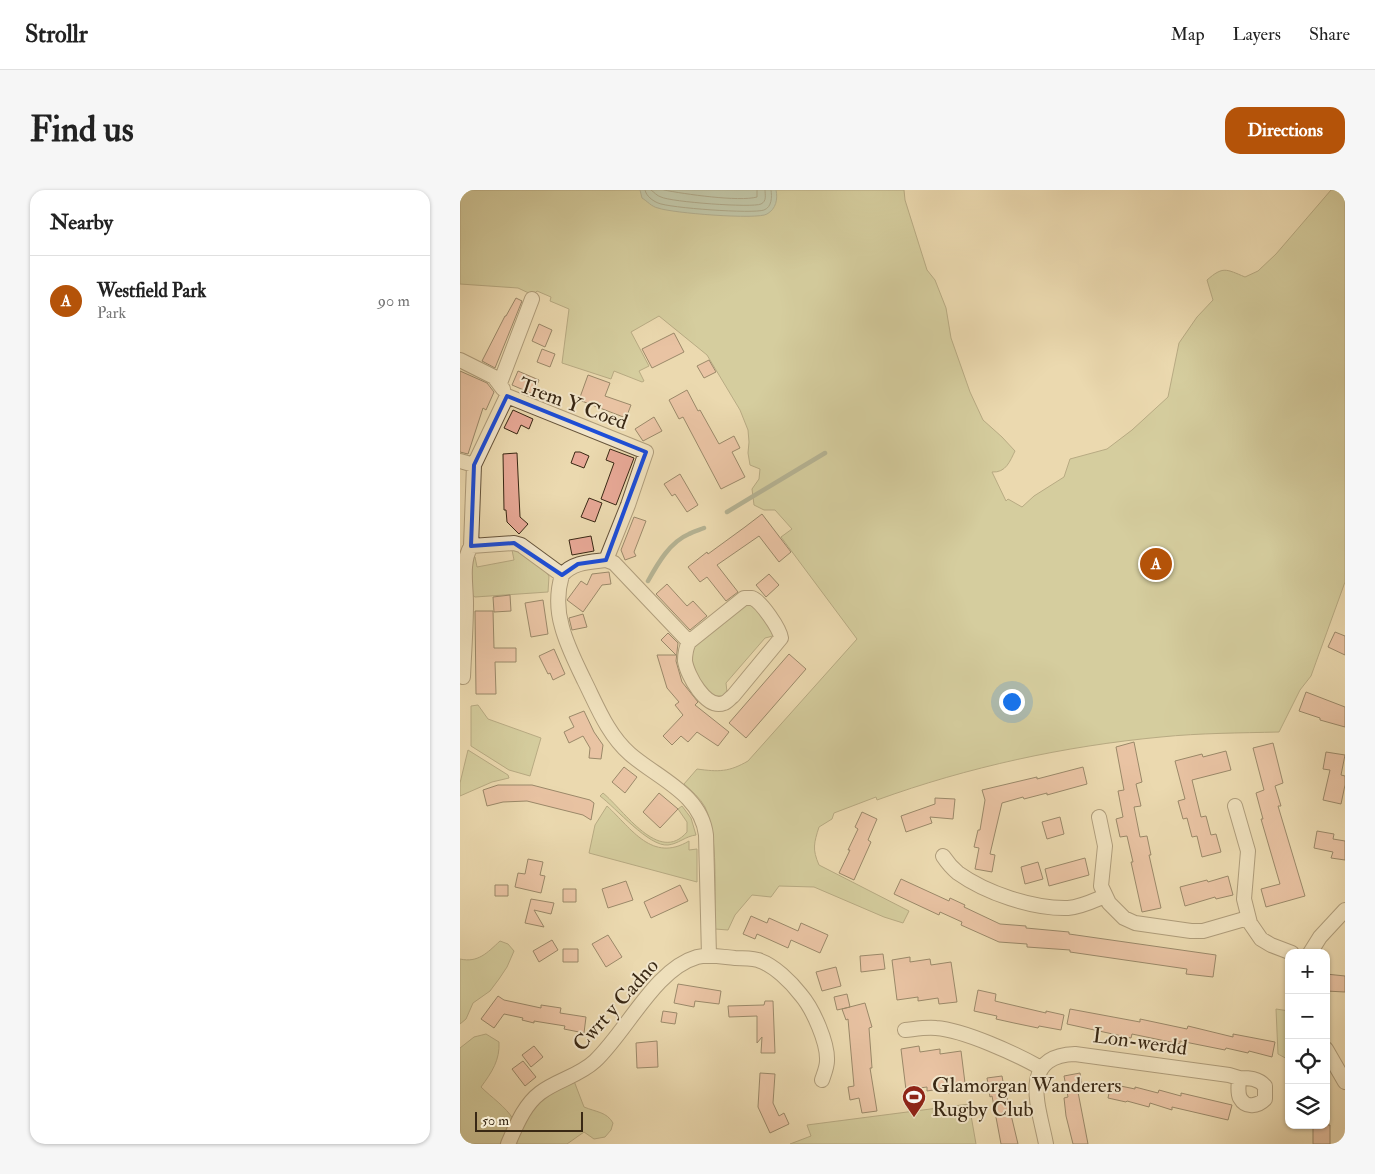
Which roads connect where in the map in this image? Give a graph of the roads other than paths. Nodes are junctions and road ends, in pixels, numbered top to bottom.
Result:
1 (532, 299) dead end
2 (460, 360) edge
3 (500, 383) junction
4 (507, 396) junction
5 (460, 461) edge
6 (474, 465) junction
7 (471, 546) junction
8 (606, 560) junction
9 (562, 575) junction
10 (689, 642) junction
11 (463, 677) dead end
12 (1235, 806) dead end
13 (1099, 817) dead end
14 (943, 856) dead end
15 (1105, 896) junction
16 (1345, 910) edge
17 (1248, 918) junction
18 (1312, 949) edge
19 (1285, 950) edge
20 (709, 956) junction
21 (904, 1030) dead end
22 (1330, 1056) edge
23 (1040, 1068) junction
24 (1239, 1078) dead end
25 (822, 1080) dead end
26 (1345, 1082) edge
27 (508, 1144) edge
28 (1046, 1144) edge

1 - 3 street
2 - 3 street
3 - 4 street
4 - 6 street, Trem Y Coed
4 - 8 street, Trem Y Coed
5 - 6 street
6 - 7 street, Trem Y Coed
7 - 9 street
7 - 11 street, Trem Y Coed
8 - 9 street
8 - 10 street
9 - 20 street
10 - 10 street
12 - 17 street
13 - 15 street
14 - 15 street
15 - 17 street
16 - 18 street
17 - 19 street
20 - 25 street, Cwrt y Cadno
20 - 27 street, Cwrt y Cadno
21 - 23 street
22 - 26 street
23 - 24 street, Lon-werdd
23 - 28 street

